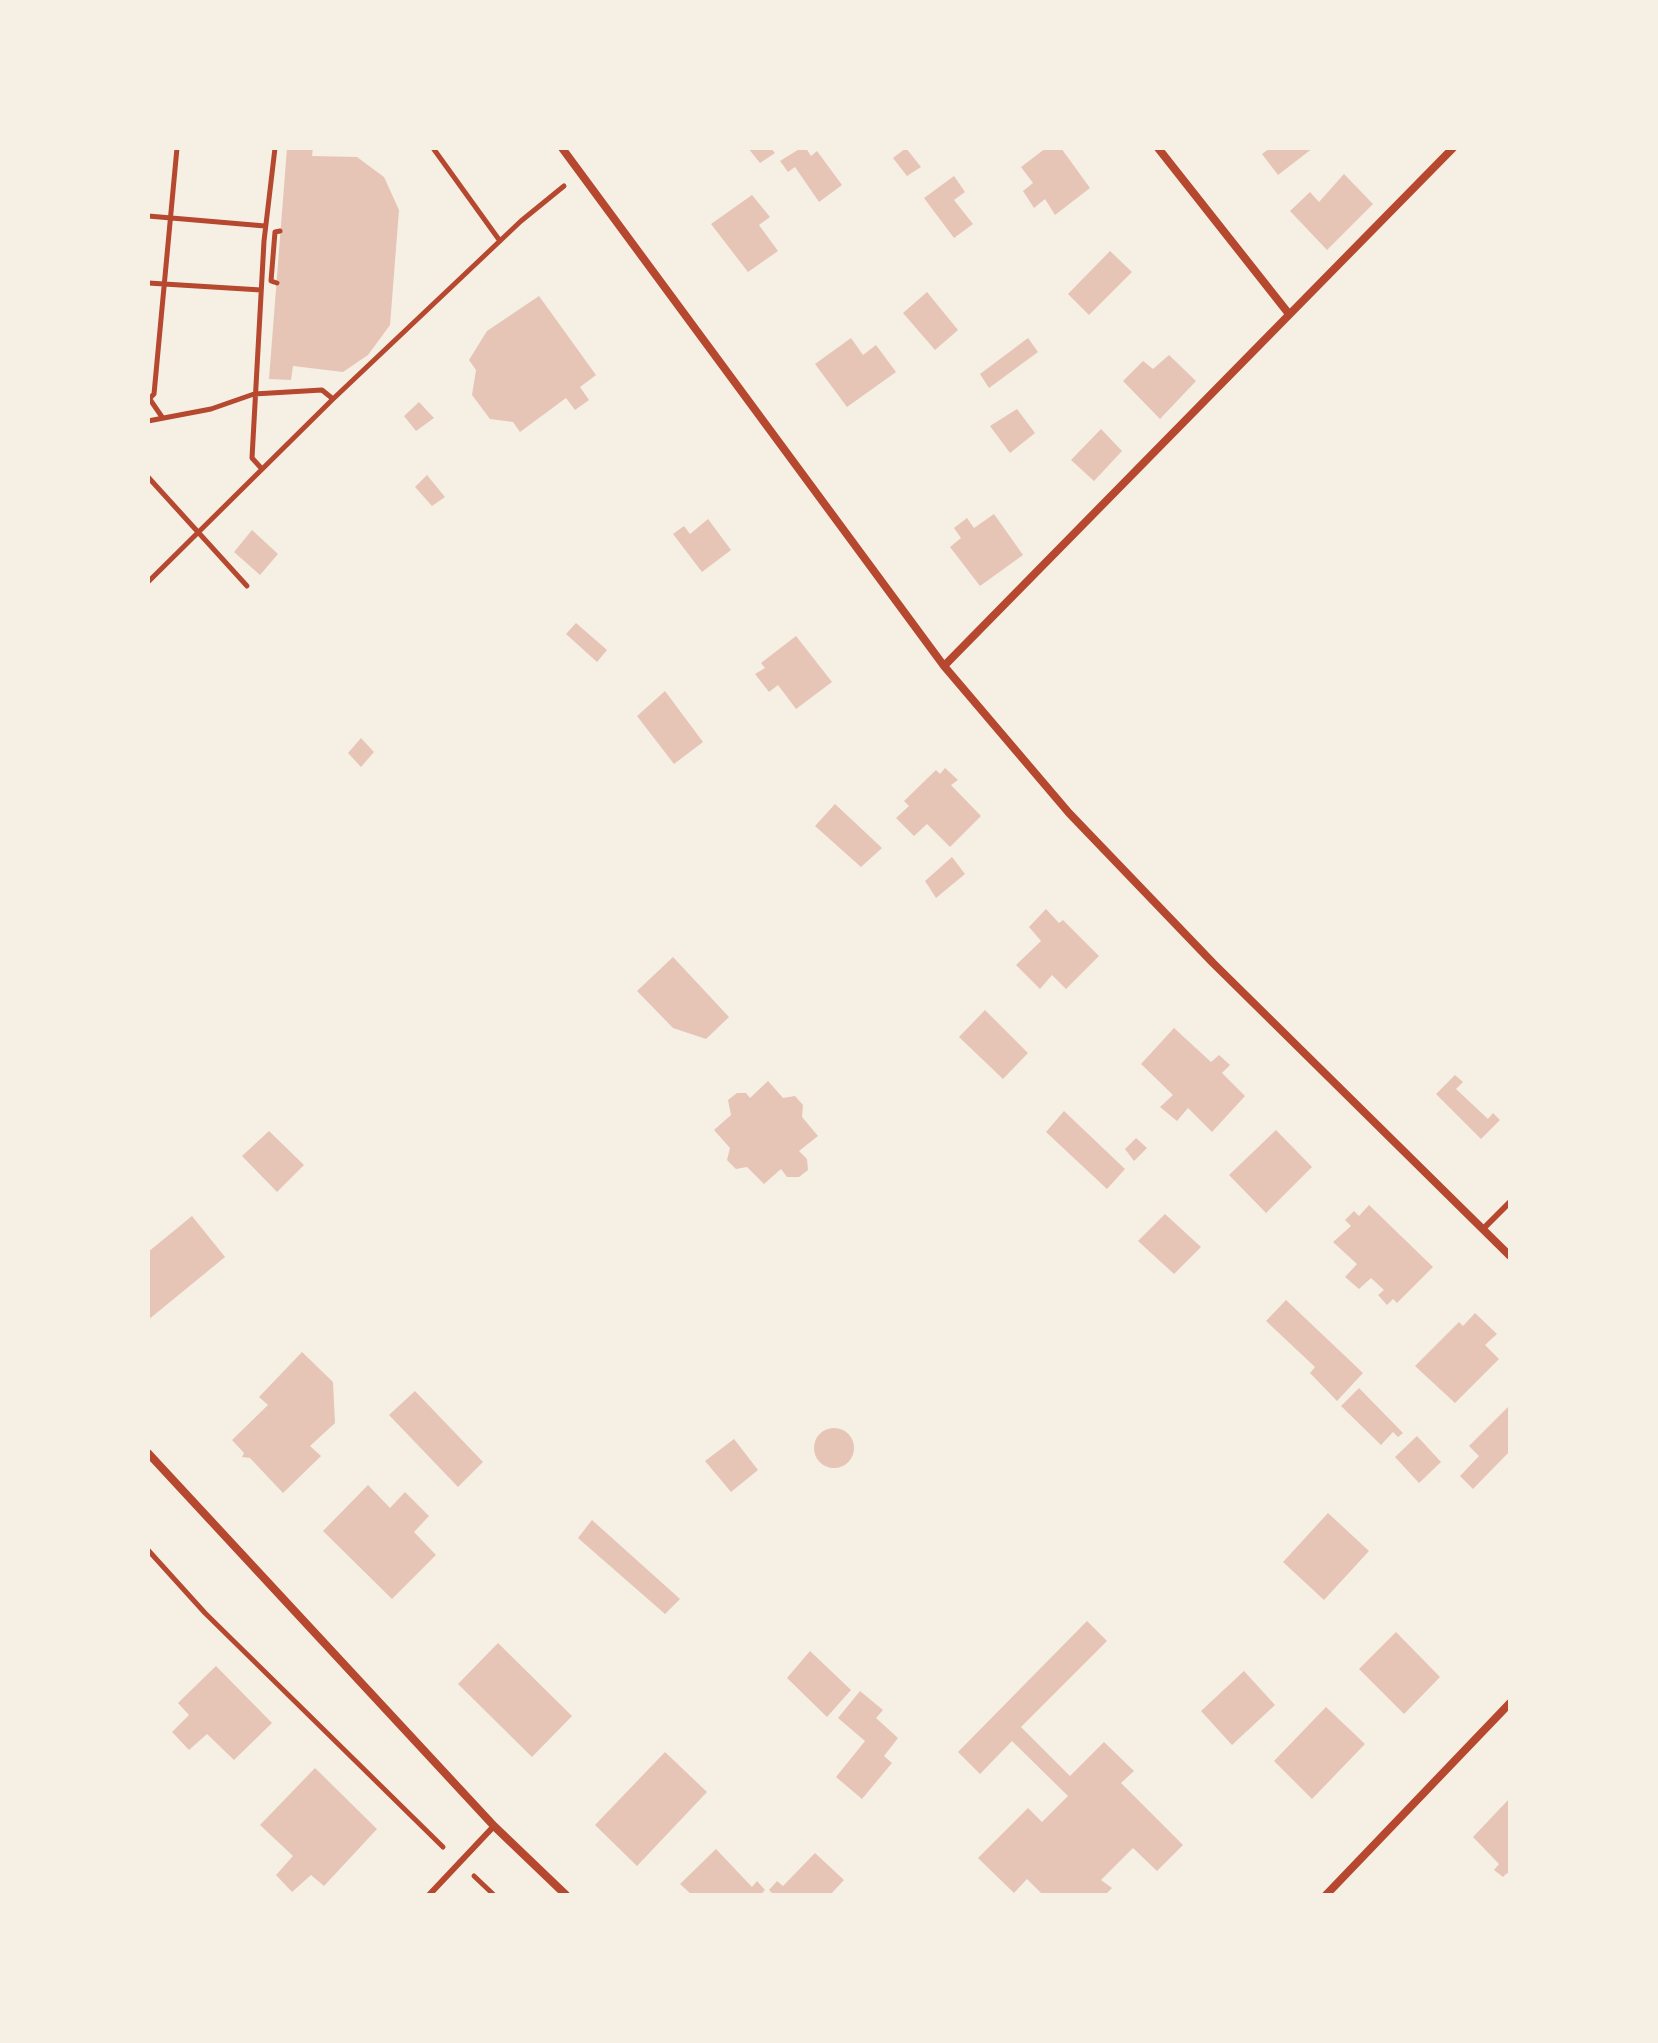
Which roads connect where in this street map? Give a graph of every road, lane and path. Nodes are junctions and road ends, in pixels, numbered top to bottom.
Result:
1 (177, 148) edge
2 (275, 148) edge
3 (433, 148) edge
4 (562, 148) edge
5 (1158, 148) edge
6 (1453, 148) edge
7 (581, 174) junction
8 (148, 216) edge
9 (171, 218) junction
10 (265, 226) junction
11 (280, 231) dead end
12 (264, 241) junction
13 (500, 241) junction
14 (274, 242) junction
15 (262, 269) junction
16 (272, 270) junction
17 (148, 283) edge
18 (277, 283) dead end
19 (164, 284) junction
20 (261, 290) junction
21 (1289, 314) junction
22 (254, 394) junction
23 (149, 398) edge
24 (333, 399) junction
25 (162, 417) junction
26 (148, 421) edge
27 (262, 469) junction
28 (148, 477) edge
29 (198, 534) junction
30 (148, 582) edge
31 (247, 586) dead end
32 (944, 666) junction
33 (1510, 1202) edge
34 (1483, 1229) junction
35 (1510, 1256) edge
36 (148, 1453) edge
37 (148, 1550) edge
38 (1510, 1703) edge
39 (494, 1826) junction
40 (460, 1863) junction
41 (429, 1895) edge
42 (494, 1895) edge
43 (566, 1895) edge
44 (1326, 1895) edge

1 - 9 path
2 - 10 path
3 - 13 path
4 - 7 street
5 - 21 street
6 - 21 street
7 - 13 path
7 - 32 street
8 - 9 path
9 - 10 path
9 - 19 path
10 - 12 path
11 - 14 path
12 - 14 path
12 - 15 path
13 - 24 path
14 - 16 path
15 - 16 path
15 - 20 path
16 - 18 path
17 - 19 path
19 - 20 path
19 - 23 path
20 - 22 path
21 - 32 street
22 - 24 path
22 - 25 path
22 - 27 path
23 - 25 path
24 - 27 path
25 - 26 path
27 - 29 path
28 - 29 path
29 - 30 path
29 - 31 path
32 - 34 street
33 - 34 lane
34 - 35 street
36 - 39 street
37 - 40 path
38 - 44 street
39 - 40 lane
39 - 43 street
40 - 41 lane
40 - 42 path

